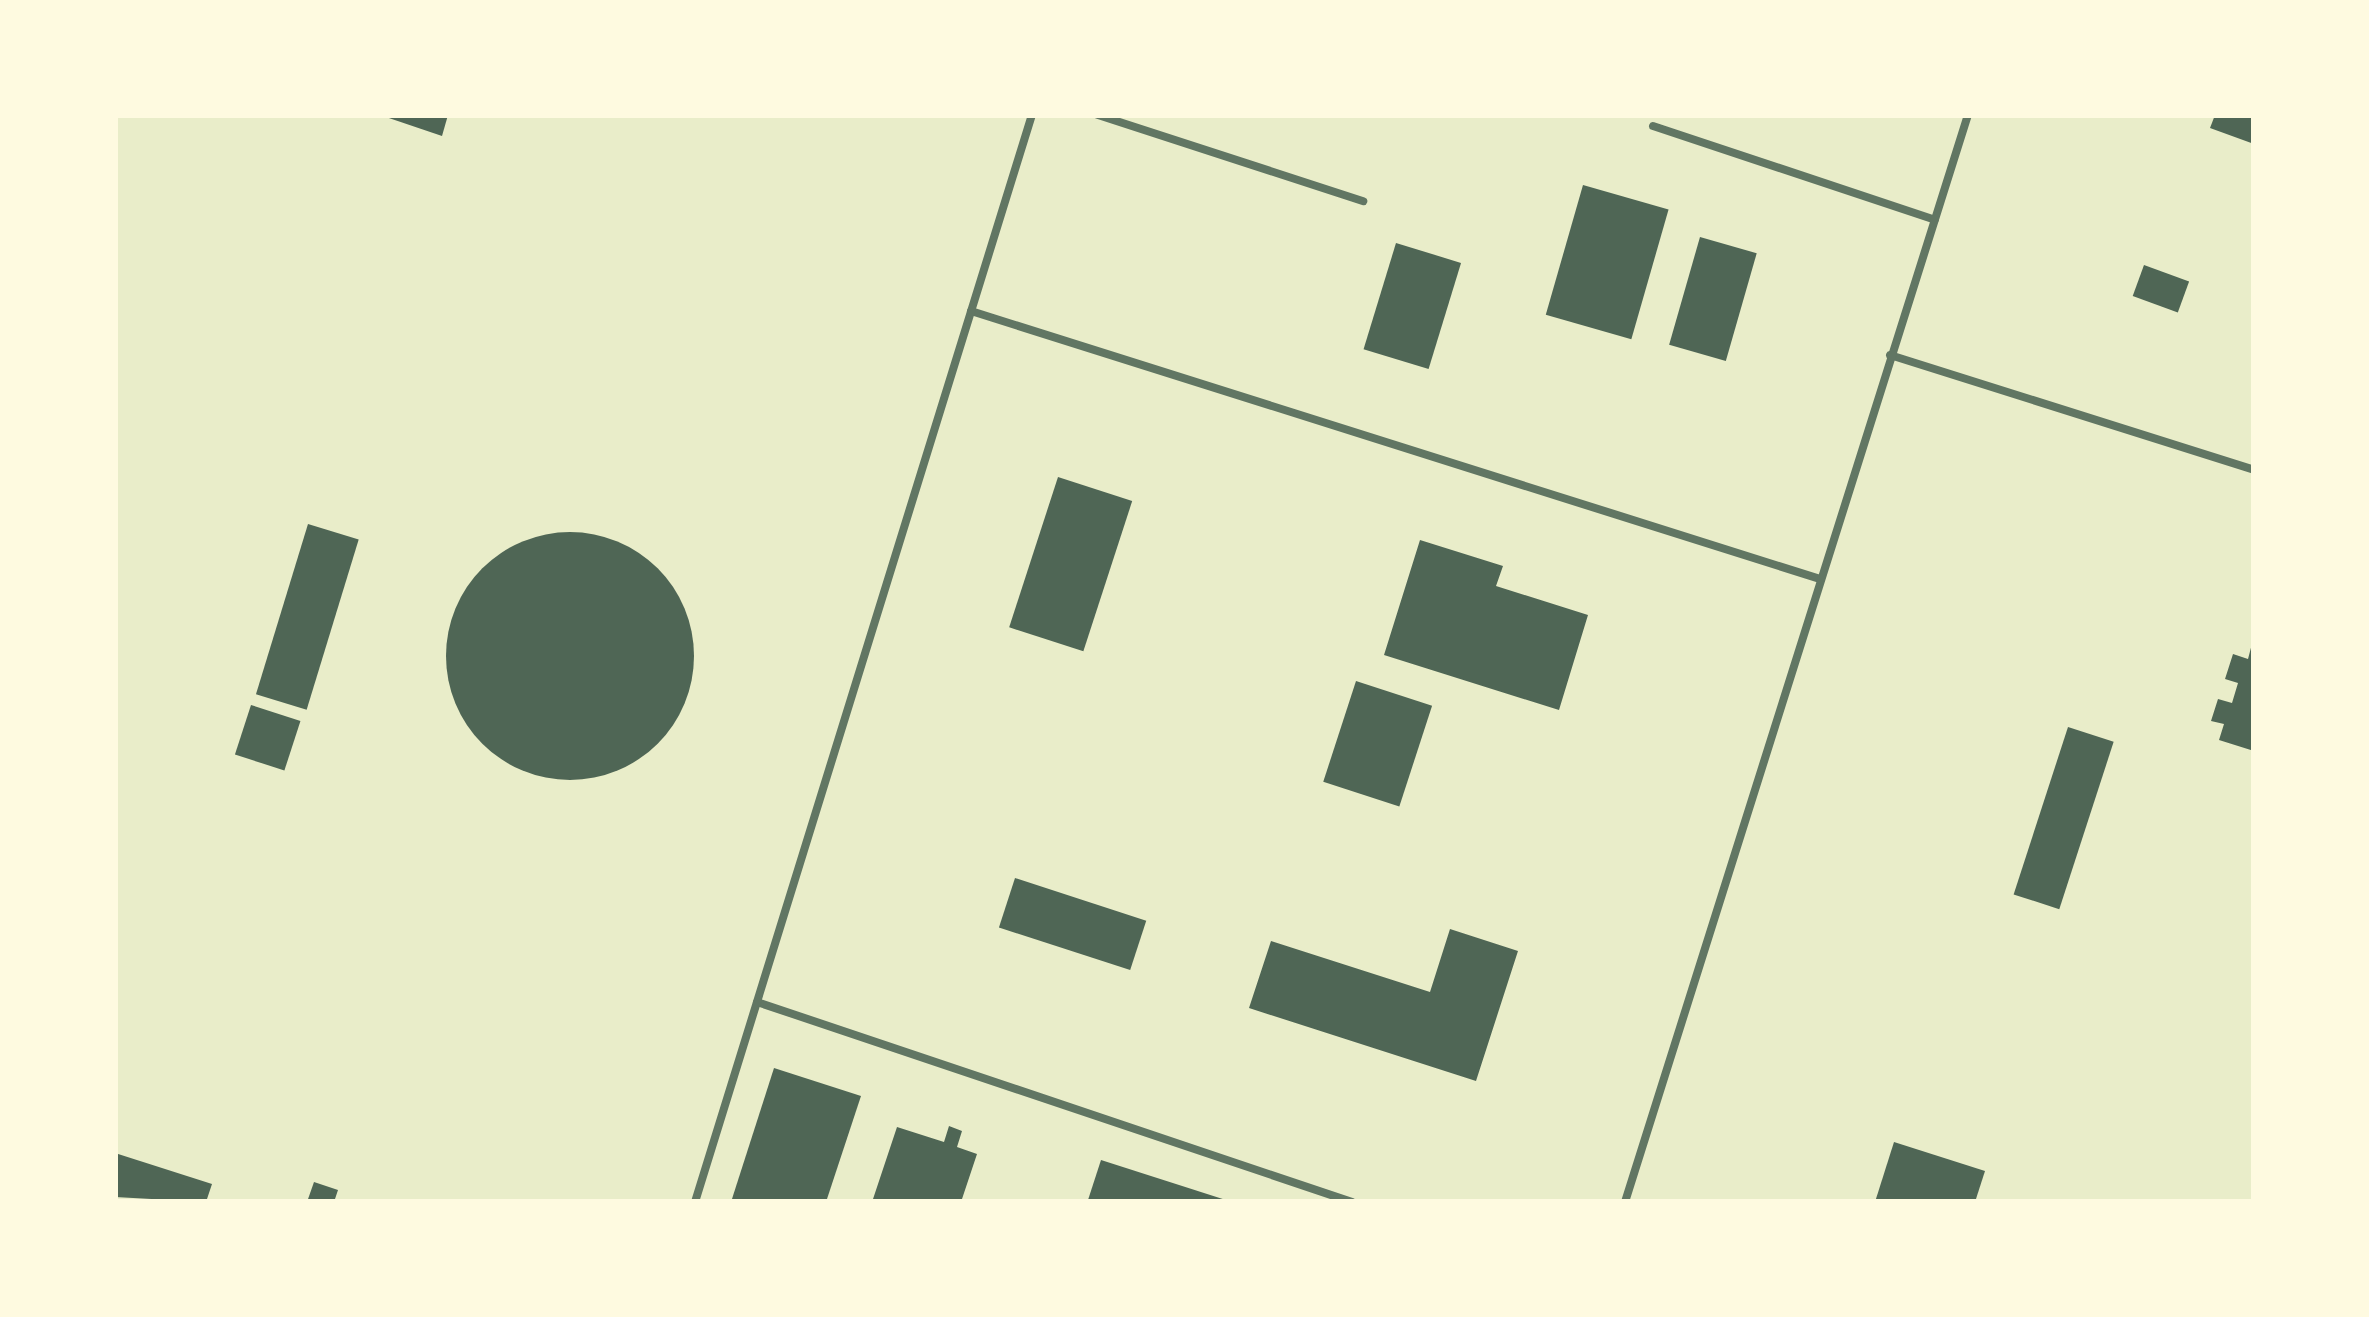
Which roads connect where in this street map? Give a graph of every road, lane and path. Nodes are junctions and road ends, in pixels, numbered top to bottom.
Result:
1 (1032, 115) edge
2 (1098, 115) edge
3 (1968, 115) edge
4 (1653, 126) dead end
5 (1364, 201) dead end
6 (1935, 220) junction
7 (971, 311) junction
8 (1890, 355) junction
9 (2254, 470) edge
10 (1820, 579) junction
11 (757, 1002) junction
12 (695, 1202) edge
13 (1352, 1202) edge
14 (1625, 1202) edge

1 - 7 lane
2 - 5 lane
3 - 6 lane
4 - 6 lane
6 - 8 lane
7 - 10 lane
7 - 11 lane
8 - 9 lane
8 - 10 lane
10 - 14 lane
11 - 12 lane
11 - 13 lane

